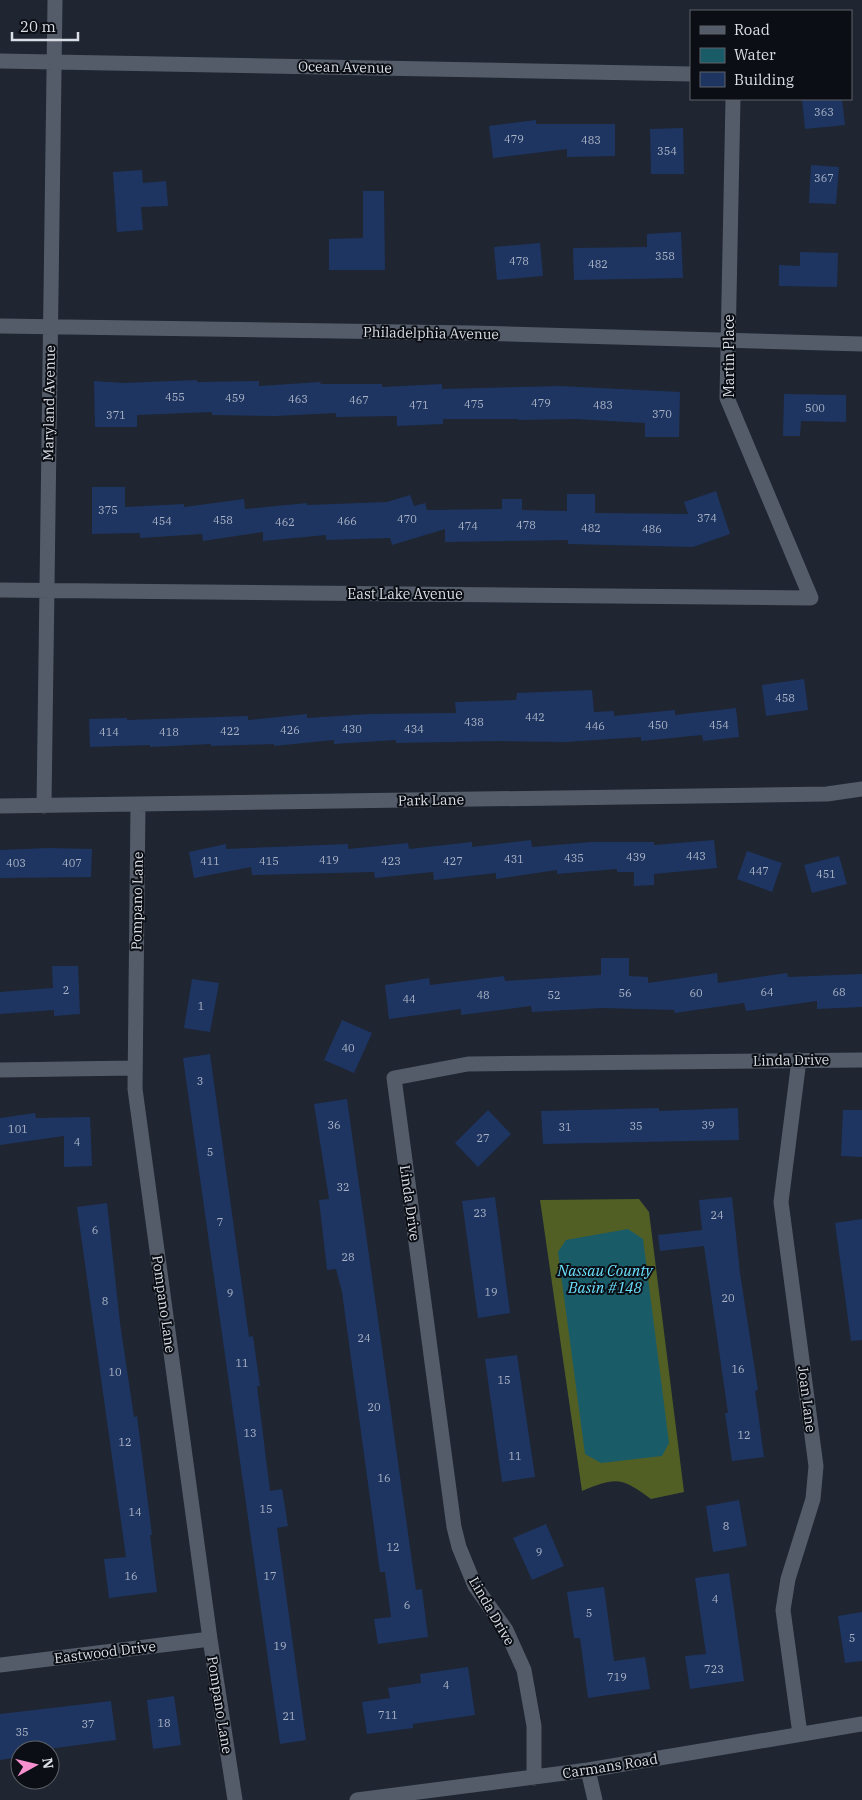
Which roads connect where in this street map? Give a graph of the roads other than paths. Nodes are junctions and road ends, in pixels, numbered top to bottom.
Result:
1 (55, 0) edge
2 (0, 61) edge
3 (54, 62) junction
4 (690, 74) edge
5 (733, 100) edge
6 (0, 326) edge
7 (50, 326) junction
8 (728, 340) junction
9 (862, 344) edge
10 (0, 590) edge
11 (47, 591) junction
12 (811, 598) joint
13 (862, 789) edge
14 (138, 805) junction
15 (0, 806) edge
16 (44, 806) junction
17 (799, 1060) junction
18 (862, 1060) edge
19 (135, 1068) junction
20 (0, 1070) edge
21 (210, 1639) junction
22 (0, 1665) edge
23 (862, 1724) edge
24 (800, 1734) junction
25 (588, 1770) junction
26 (534, 1778) junction
27 (235, 1800) edge
28 (357, 1800) edge
29 (595, 1800) edge

1 - 3 street, Maryland Avenue
2 - 3 street, Ocean Avenue
3 - 4 street, Ocean Avenue
3 - 7 street, Maryland Avenue
5 - 8 street, Martin Place
6 - 7 street, Philadelphia Avenue
7 - 8 street, Philadelphia Avenue
7 - 11 street, Maryland Avenue
8 - 9 street, Philadelphia Avenue
8 - 12 street, Martin Place
10 - 11 street, East Lake Avenue
11 - 12 street, East Lake Avenue
11 - 16 street, Maryland Avenue
13 - 14 street, Park Lane
14 - 16 street, Park Lane
14 - 19 street, Pompano Lane
15 - 16 street, Park Lane
17 - 18 street, Linda Drive
17 - 24 street, Joan Lane
17 - 26 street, Linda Drive
19 - 20 street
19 - 21 street, Pompano Lane
21 - 22 street, Eastwood Drive
21 - 27 street, Pompano Lane
23 - 24 street, Carmans Road
24 - 25 street, Carmans Road
25 - 26 street, Carmans Road
25 - 29 street
26 - 28 street, Carmans Road

